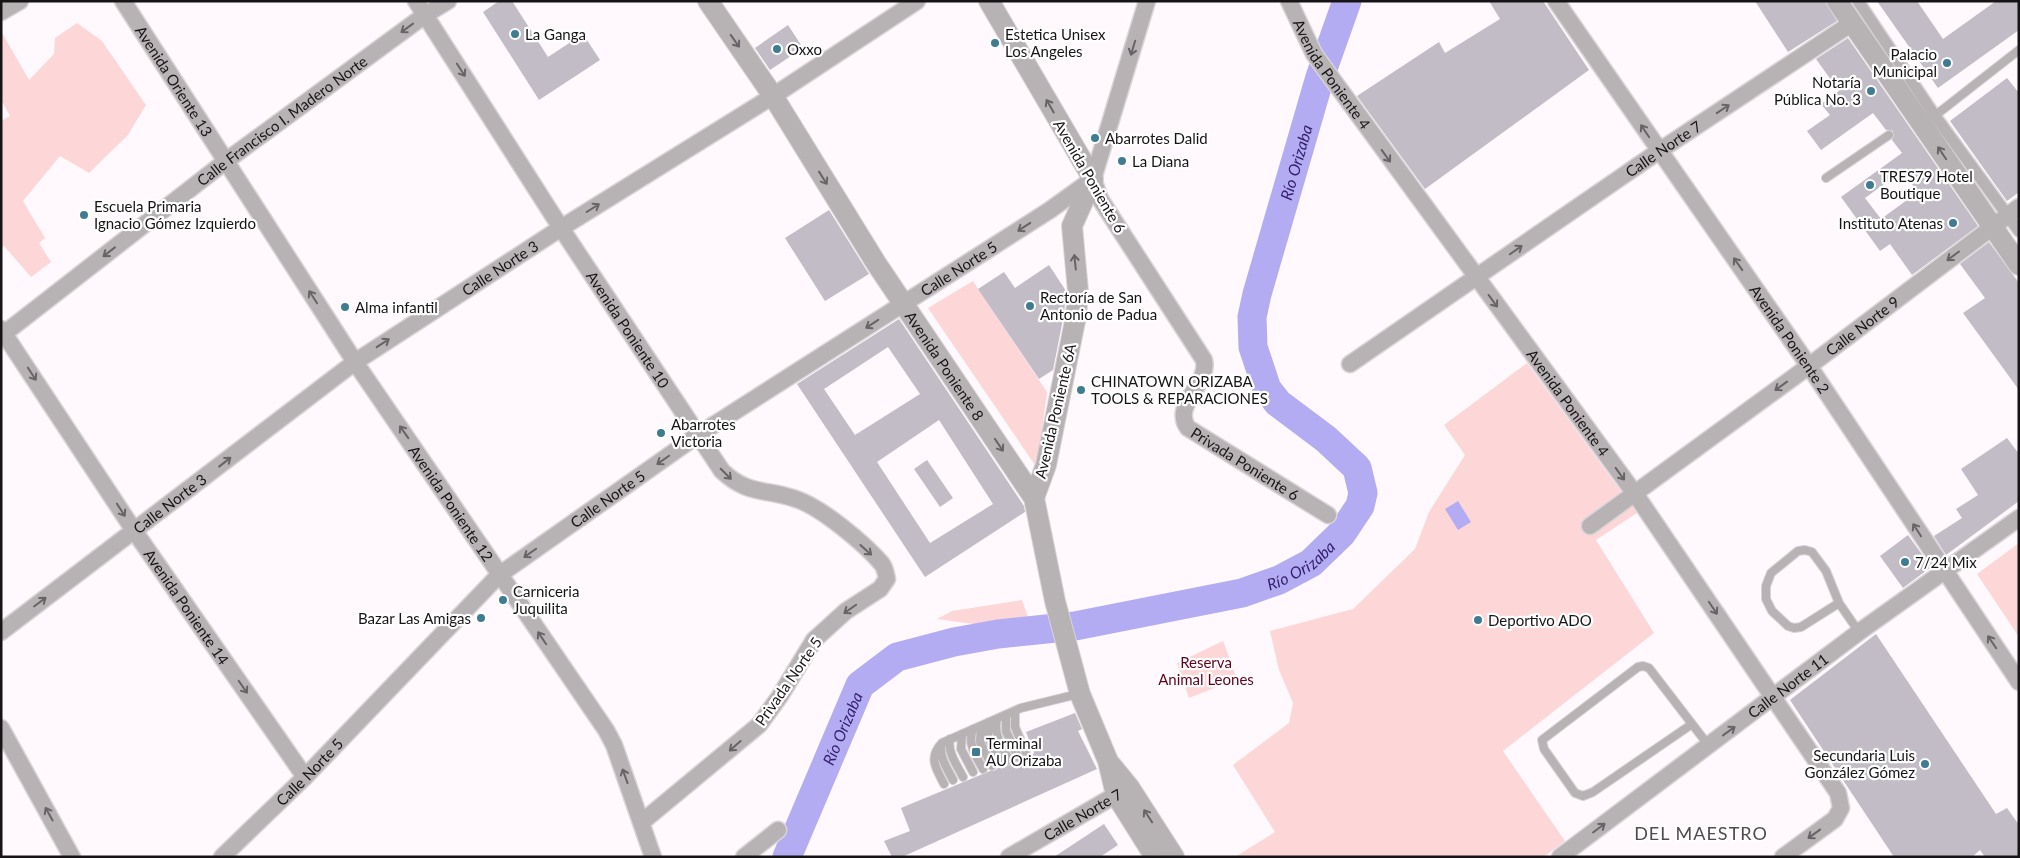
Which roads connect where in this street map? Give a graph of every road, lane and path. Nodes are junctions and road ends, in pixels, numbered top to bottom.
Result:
1 (20, 1) edge
2 (122, 1) edge
3 (448, 1) edge
4 (708, 1) edge
5 (918, 1) edge
6 (989, 1) edge
7 (1147, 1) edge
8 (1289, 1) edge
9 (1556, 1) edge
10 (1837, 1) edge
11 (1858, 1) edge
12 (421, 8) edge
13 (1, 12) edge
14 (1852, 23) junction
15 (2019, 50) edge
16 (773, 96) junction
17 (1920, 120) junction
18 (1889, 135) dead end
19 (1659, 151) junction
20 (226, 162) junction
21 (1826, 178) dead end
22 (1092, 179) junction
23 (1050, 210) junction
24 (2013, 211) edge
25 (1072, 226) junction
26 (1992, 227) junction
27 (561, 228) junction
28 (2019, 231) edge
29 (2019, 265) edge
30 (1476, 277) junction
31 (904, 303) junction
32 (3, 333) edge
33 (355, 362) junction
34 (1350, 364) dead end
35 (1809, 366) junction
36 (1203, 374) joint
37 (698, 435) junction
38 (1634, 492) junction
39 (1034, 498) junction
40 (1328, 515) dead end
41 (2019, 518) edge
42 (1590, 526) dead end
43 (135, 532) junction
44 (1944, 570) junction
45 (499, 575) junction
46 (887, 579) joint
47 (1839, 603) junction
48 (1, 632) edge
49 (1859, 632) junction
50 (2019, 682) edge
51 (1080, 694) junction
52 (1774, 697) junction
53 (1015, 711) junction
54 (1006, 715) junction
55 (997, 719) junction
56 (985, 724) junction
57 (1692, 724) junction
58 (1, 728) edge
59 (973, 729) junction
60 (962, 734) junction
61 (950, 739) junction
62 (942, 743) junction
63 (1709, 746) junction
64 (1026, 753) dead end
65 (1018, 757) dead end
66 (1009, 760) dead end
67 (1000, 763) dead end
68 (992, 766) dead end
69 (983, 769) dead end
70 (973, 772) dead end
71 (305, 777) junction
72 (963, 777) dead end
73 (953, 780) dead end
74 (944, 784) dead end
75 (1122, 791) junction
76 (642, 822) junction
77 (778, 830) dead end
78 (72, 857) edge
79 (222, 857) edge
80 (653, 857) edge
81 (744, 857) edge
82 (1009, 857) edge
83 (1155, 857) edge
84 (1174, 857) edge
85 (1560, 857) edge
86 (1783, 857) edge

1 - 13 street
2 - 20 street, Avenida Oriente 13
3 - 12 street, Calle Francisco I. Madero Norte
4 -> 16 street, Avenida Poniente 8
5 - 16 street, Calle Norte 3
22 -> 6 street, Avenida Poniente 6
7 -> 22 street
8 -> 30 street, Avenida Poniente 4
19 -> 9 street, Avenida Poniente 2
10 - 14 street
11 - 17 street
12 -> 20 street, Calle Francisco I. Madero Norte
12 -> 27 street, Avenida Poniente 10
14 - 17 street
19 -> 14 street, Calle Norte 7
15 - 17 lane
27 -> 16 street, Calle Norte 3
16 -> 31 street, Avenida Poniente 8
17 - 24 street
26 -> 17 street
18 - 21 lane
30 -> 19 street, Calle Norte 7
35 -> 19 street, Avenida Poniente 2
20 -> 32 street, Calle Francisco I. Madero Norte
33 -> 20 street, Avenida Poniente 12
22 - 23 street, Calle Norte 5
22 - 25 street, Avenida Poniente 6A
22 - 36 street, Avenida Poniente 6
23 - 25 street
23 -> 31 street, Calle Norte 5
24 - 26 street, Calle Norte 9
24 - 28 street
39 -> 25 street, Avenida Poniente 6A
26 - 29 street
26 -> 35 street, Calle Norte 9
33 -> 27 street, Calle Norte 3
27 - 37 street, Avenida Poniente 10
30 - 34 street, Calle Norte 7
30 -> 38 street, Avenida Poniente 4
31 -> 37 street, Calle Norte 5
31 -> 39 street, Avenida Poniente 8
32 -> 43 street, Avenida Poniente 14
43 -> 33 street, Calle Norte 3
45 -> 33 street, Avenida Poniente 12
35 -> 38 street, Calle Norte 9
44 -> 35 street, Avenida Poniente 2
36 - 40 street, Privada Poniente 6
37 -> 45 street, Calle Norte 5
37 -> 46 street, Avenida Poniente 10
38 - 42 street, Calle Norte 9
38 -> 52 street, Avenida Poniente 4
39 - 51 street, Avenida Poniente 8
41 - 44 street, Calle Norte 11
48 -> 43 street, Calle Norte 3
43 -> 71 street, Avenida Poniente 14
44 - 49 street, Calle Norte 11
50 -> 44 street, Avenida Poniente 2
45 - 71 street, Calle Norte 5
76 -> 45 street, Avenida Poniente 12
46 -> 76 street, Privada Norte 5
47 - 47 lane
47 - 49 lane
49 - 52 street, Calle Norte 11
51 - 53 lane
51 - 75 street, Avenida Poniente 8
63 -> 52 street, Calle Norte 11
52 -> 86 street, Avenida Poniente 4
53 - 54 lane
53 - 64 lane
54 - 55 lane
54 - 65 lane
55 - 56 lane
55 - 66 lane
56 - 59 lane
56 - 67 lane
56 - 68 lane
57 - 57 lane
57 - 63 lane
78 -> 58 street
59 - 60 lane
59 - 69 lane
60 - 61 lane
60 - 70 lane
61 - 62 lane
61 - 72 lane
62 - 73 lane
62 - 74 lane
85 -> 63 street, Calle Norte 11
71 - 79 street, Calle Norte 5
75 - 82 street, Calle Norte 7
75 - 83 street, Avenida Poniente 8
84 -> 75 street, Avenida Poniente 8
76 - 80 street, Avenida Poniente 12
77 - 81 street

